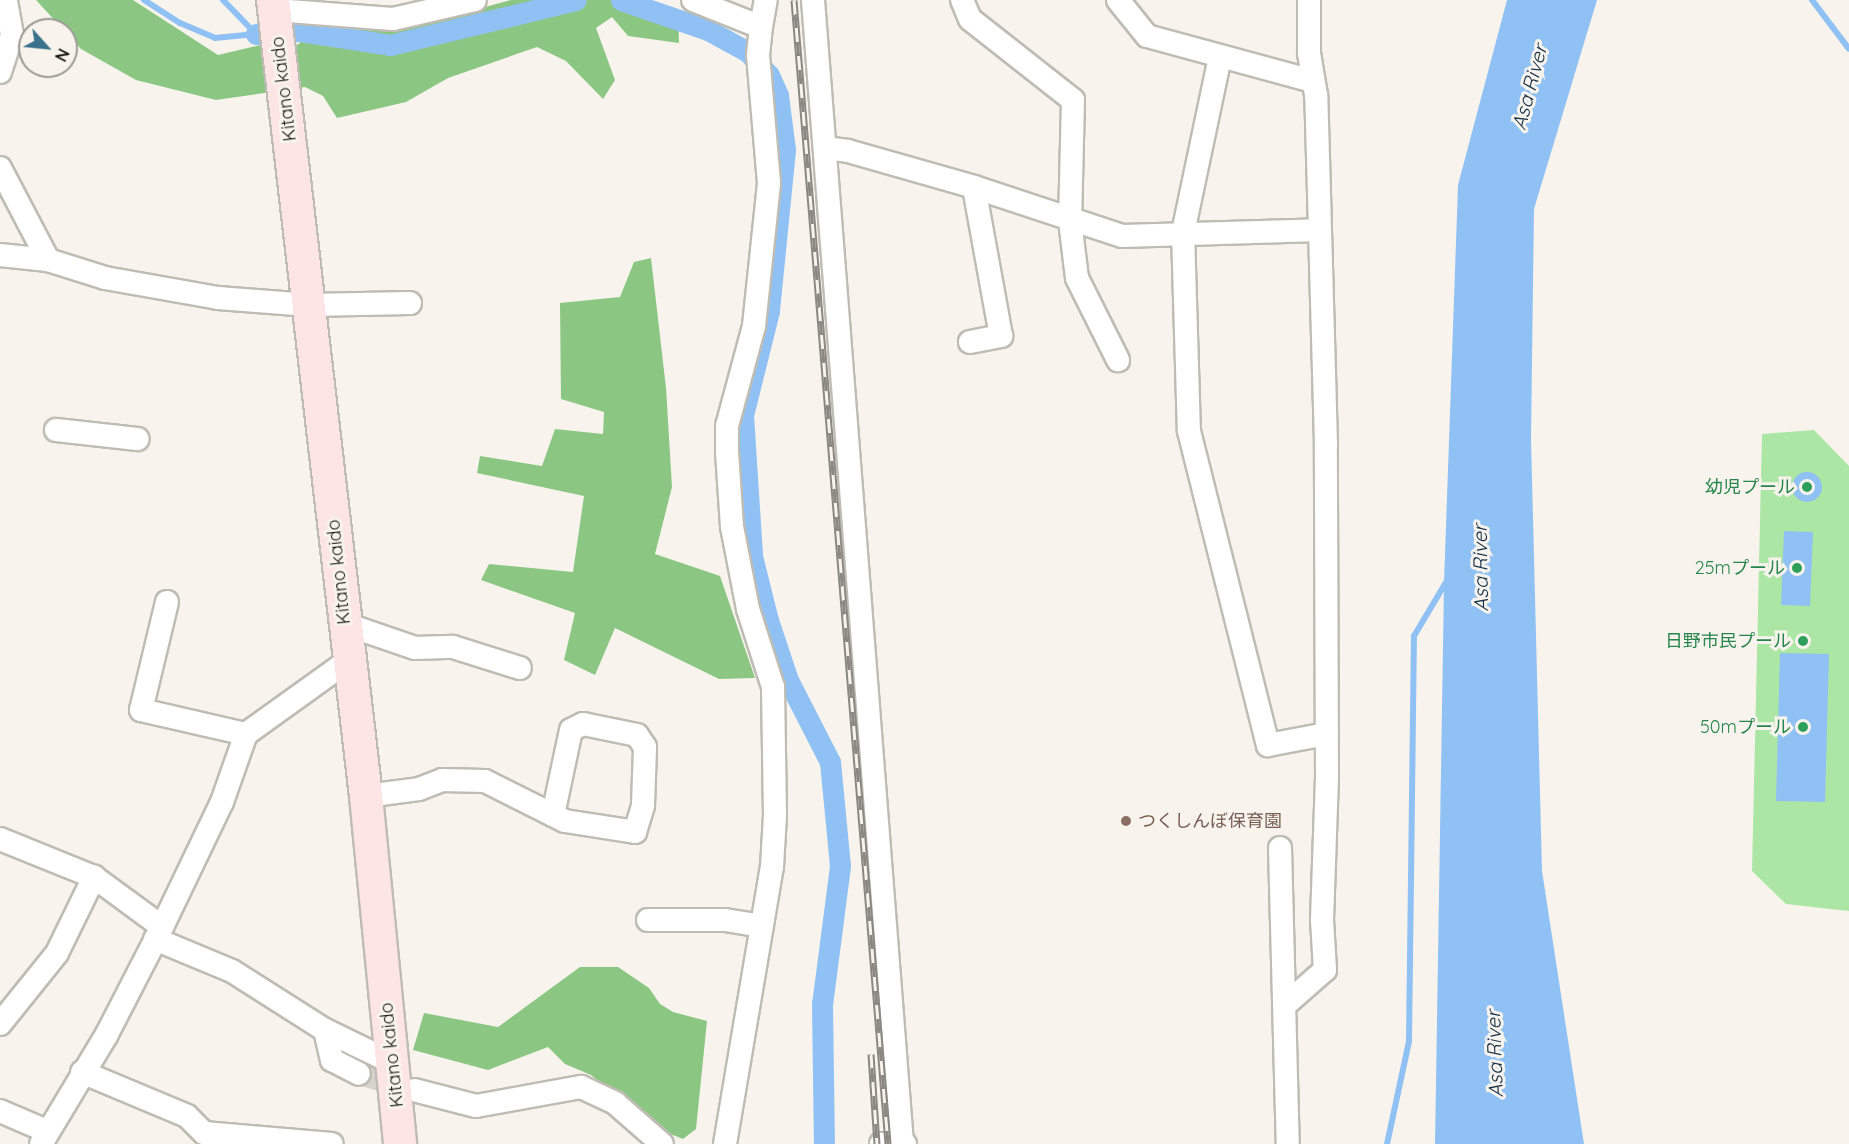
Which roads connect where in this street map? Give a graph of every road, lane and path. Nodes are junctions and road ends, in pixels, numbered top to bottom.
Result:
1 (6, 0) edge
2 (475, 0) edge
3 (693, 0) edge
4 (766, 0) edge
5 (813, 0) edge
6 (962, 0) edge
7 (1118, 0) edge
8 (1309, 0) edge
9 (276, 19) edge
10 (761, 27) junction
11 (1220, 57) junction
12 (0, 72) edge
13 (1313, 81) junction
14 (825, 148) junction
15 (0, 168) edge
16 (974, 187) junction
17 (1070, 221) junction
18 (1320, 230) junction
19 (1183, 232) junction
20 (0, 255) edge
21 (48, 260) junction
22 (410, 303) dead end
23 (309, 305) junction
24 (970, 342) dead end
25 (1118, 360) dead end
26 (56, 429) dead end
27 (138, 439) dead end
28 (167, 602) dead end
29 (345, 624) junction
30 (349, 660) junction
31 (520, 668) dead end
32 (246, 734) junction
33 (1326, 734) junction
34 (366, 796) junction
35 (553, 815) junction
36 (0, 839) edge
37 (1280, 848) dead end
38 (94, 877) junction
39 (648, 920) dead end
40 (762, 926) junction
41 (159, 933) junction
42 (1285, 1005) junction
43 (0, 1024) edge
44 (325, 1030) junction
45 (393, 1063) junction
46 (82, 1072) junction
47 (359, 1074) tunnel mouth
48 (414, 1090) tunnel mouth
49 (0, 1111) edge
50 (44, 1138) edge
51 (203, 1138) edge
52 (332, 1144) edge
53 (400, 1144) edge
54 (662, 1144) edge
55 (725, 1144) edge
56 (896, 1144) edge
57 (1288, 1144) edge

1 - 12 street
2 - 9 street
3 - 10 street
4 - 10 street
5 - 14 street
6 - 17 street
7 - 11 street
8 - 13 street
9 - 23 main road, Kitano kaido
10 - 40 street
11 - 13 street
11 - 19 street
13 - 18 street
14 - 16 street
14 - 56 street
15 - 21 street
16 - 17 street
16 - 24 street
17 - 19 street
17 - 25 street
18 - 19 street
18 - 33 street
19 - 33 street
20 - 21 street
21 - 23 street
22 - 23 street
23 - 29 main road, Kitano kaido
26 - 27 street
28 - 32 street
29 - 30 main road, Kitano kaido
29 - 31 street
30 - 32 street
30 - 34 main road, Kitano kaido
32 - 41 street
33 - 42 street
34 - 35 street
34 - 45 main road, Kitano kaido
35 - 35 street
36 - 38 street
37 - 42 street
38 - 41 street
38 - 43 street
39 - 40 street
40 - 55 street
41 - 44 street
41 - 46 street
42 - 57 street
44 - 45 street
44 - 47 street
45 - 53 main road, Kitano kaido
46 - 50 street
46 - 51 street
48 - 54 street
49 - 50 street
51 - 52 street

